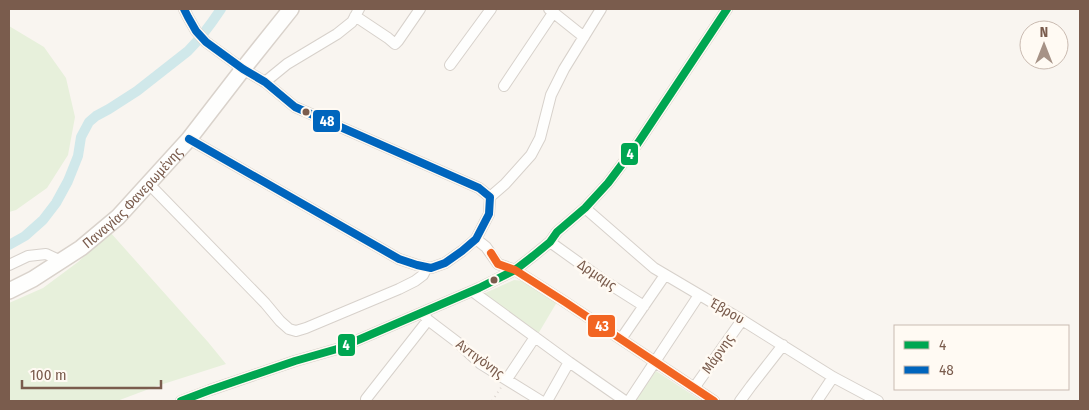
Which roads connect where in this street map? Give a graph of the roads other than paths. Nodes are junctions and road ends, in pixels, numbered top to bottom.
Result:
1 (184, 9) edge
2 (291, 9) edge
3 (420, 9) edge
4 (491, 9) edge
5 (601, 9) edge
6 (727, 9) edge
7 (551, 11) edge
8 (357, 12) edge
9 (584, 36) junction
10 (450, 65) dead end
11 (242, 69) junction
12 (265, 82) junction
13 (504, 86) dead end
14 (189, 139) junction
15 (148, 183) junction
16 (490, 197) junction
17 (585, 208) junction
18 (476, 239) junction
19 (550, 242) junction
20 (61, 260) junction
21 (9, 264) edge
22 (428, 267) junction
23 (515, 270) junction
24 (665, 275) junction
25 (9, 290) edge
26 (472, 291) junction
27 (699, 295) junction
28 (644, 306) junction
29 (425, 316) junction
30 (742, 320) junction
31 (535, 337) junction
32 (621, 339) junction
33 (783, 345) junction
34 (569, 362) junction
35 (655, 363) junction
36 (833, 376) junction
37 (507, 379) junction
38 (694, 388) junction
39 (366, 398) dead end
40 (181, 401) edge
41 (541, 401) edge
42 (547, 401) edge
43 (627, 401) edge
44 (714, 401) edge
45 (740, 401) edge
46 (817, 401) edge
47 (876, 401) edge

1 - 11 street
2 - 11 main road, Παναγίας Φανερωμένης
3 - 8 street
4 - 10 street
5 - 9 street
6 - 17 street
7 - 9 street
7 - 13 street
8 - 12 street
9 - 16 street
11 - 12 street
11 - 14 main road, Παναγίας Φανερωμένης
12 - 16 street
14 - 15 main road, Παναγίας Φανερωμένης
14 - 22 street
15 - 20 main road, Παναγίας Φανερωμένης
15 - 22 street
16 - 18 street
17 - 19 street
17 - 24 street, Έβρου
18 - 22 street
18 - 23 street
19 - 23 street
19 - 28 street, Δρμαμς
20 - 21 street
20 - 25 main road, Παναγίας Φανερωμένης
23 - 26 street
23 - 32 street
24 - 27 street, Έβρου
24 - 28 street
26 - 29 street
26 - 31 street
27 - 30 street, Έβρου
27 - 35 street
28 - 32 street
29 - 37 street, Αντιγόνης
29 - 39 street
29 - 40 street
30 - 33 street, Έβρου
30 - 38 street, Μάρνης
31 - 34 street
31 - 37 street
32 - 35 street
33 - 36 street, Έβρου
33 - 45 street
34 - 42 street
34 - 43 street
35 - 38 street
35 - 43 street
36 - 46 street
36 - 47 street, Έβρου
37 - 41 street, Αντιγόνης
38 - 44 street

